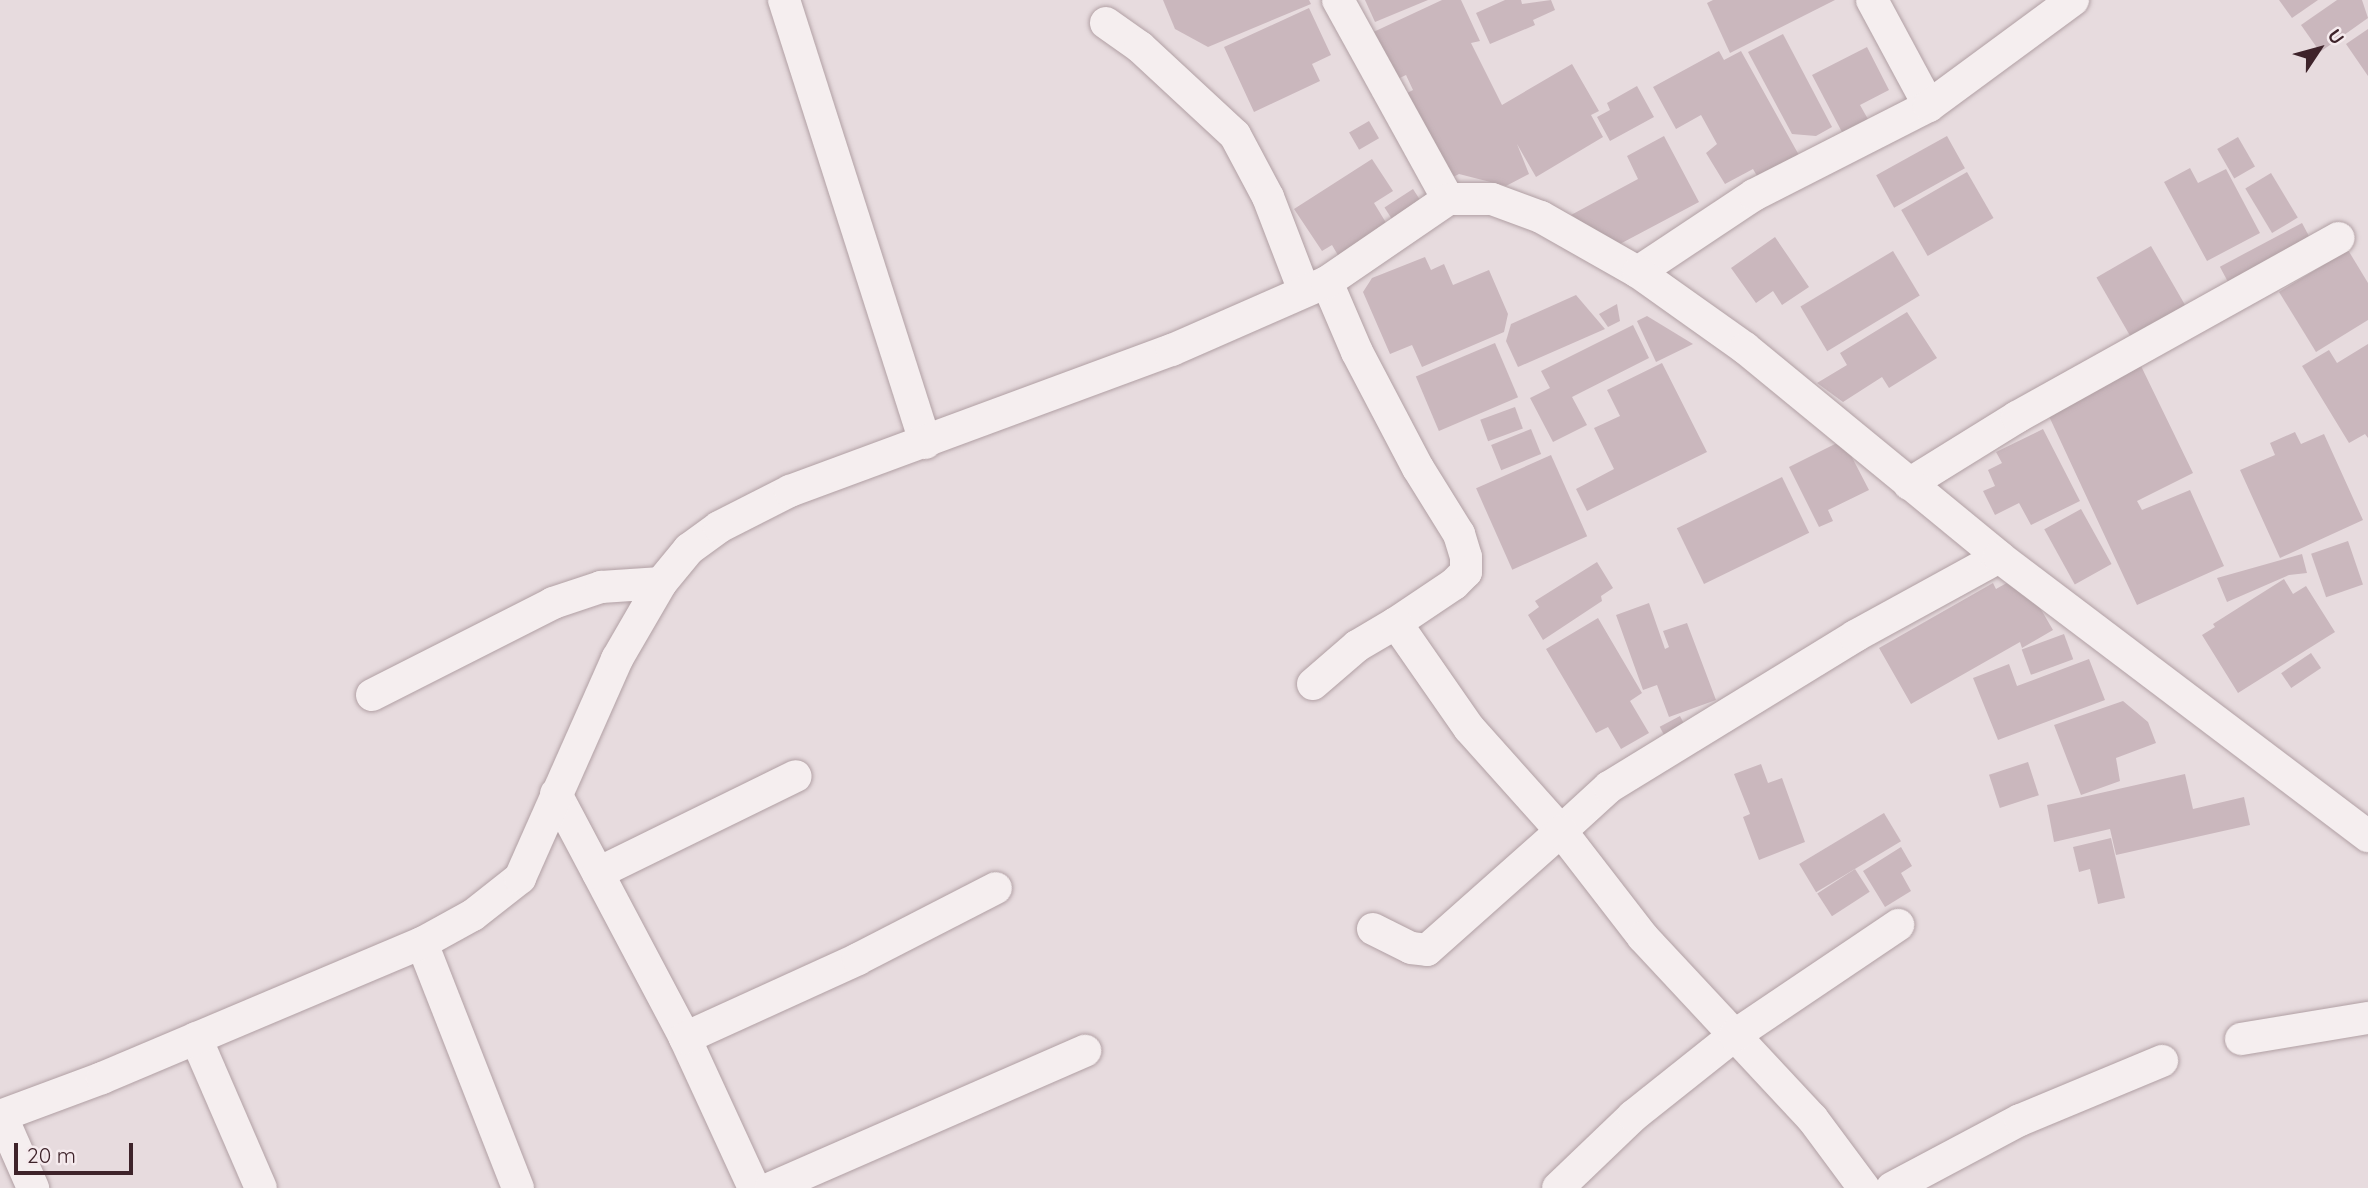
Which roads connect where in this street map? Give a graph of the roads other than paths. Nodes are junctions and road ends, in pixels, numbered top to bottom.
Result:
1 (783, 0) edge
2 (1338, 0) edge
3 (1872, 0) edge
4 (2073, 0) edge
5 (1106, 23) dead end
6 (1929, 106) junction
7 (1448, 199) junction
8 (2338, 239) dead end
9 (1638, 272) junction
10 (1315, 287) junction
11 (925, 443) junction
12 (1909, 484) junction
13 (1999, 557) junction
14 (661, 583) junction
15 (1396, 623) junction
16 (1313, 684) dead end
17 (372, 695) dead end
18 (796, 776) dead end
19 (556, 794) junction
20 (2360, 820) edge
21 (1561, 831) junction
22 (598, 873) junction
23 (996, 888) dead end
24 (1898, 925) dead end
25 (1373, 929) dead end
26 (422, 943) junction
27 (2368, 1018) edge
28 (1735, 1035) junction
29 (196, 1038) junction
30 (685, 1038) junction
31 (2241, 1039) dead end
32 (1085, 1051) dead end
33 (2162, 1061) dead end
34 (1, 1116) edge
35 (33, 1188) edge
36 (261, 1188) edge
37 (518, 1188) edge
38 (754, 1188) edge
39 (771, 1188) edge
40 (1558, 1188) edge
41 (1864, 1188) edge
42 (1892, 1188) edge

1 - 11 street
2 - 7 street
3 - 6 street
4 - 6 street
5 - 10 street
6 - 9 street
7 - 9 street
7 - 10 street
8 - 12 street
9 - 12 street
10 - 11 street
10 - 15 street
11 - 14 street
12 - 13 street
13 - 20 street
13 - 21 street
14 - 17 street
14 - 19 street
15 - 16 street
15 - 21 street
18 - 22 street
19 - 22 street
19 - 26 street
21 - 25 street
21 - 28 street
22 - 30 street
23 - 30 street
24 - 28 street
26 - 29 street
26 - 37 street
27 - 31 street
28 - 40 street
28 - 41 street
29 - 34 street
29 - 36 street
30 - 38 street
32 - 39 street
33 - 42 street
34 - 35 street

